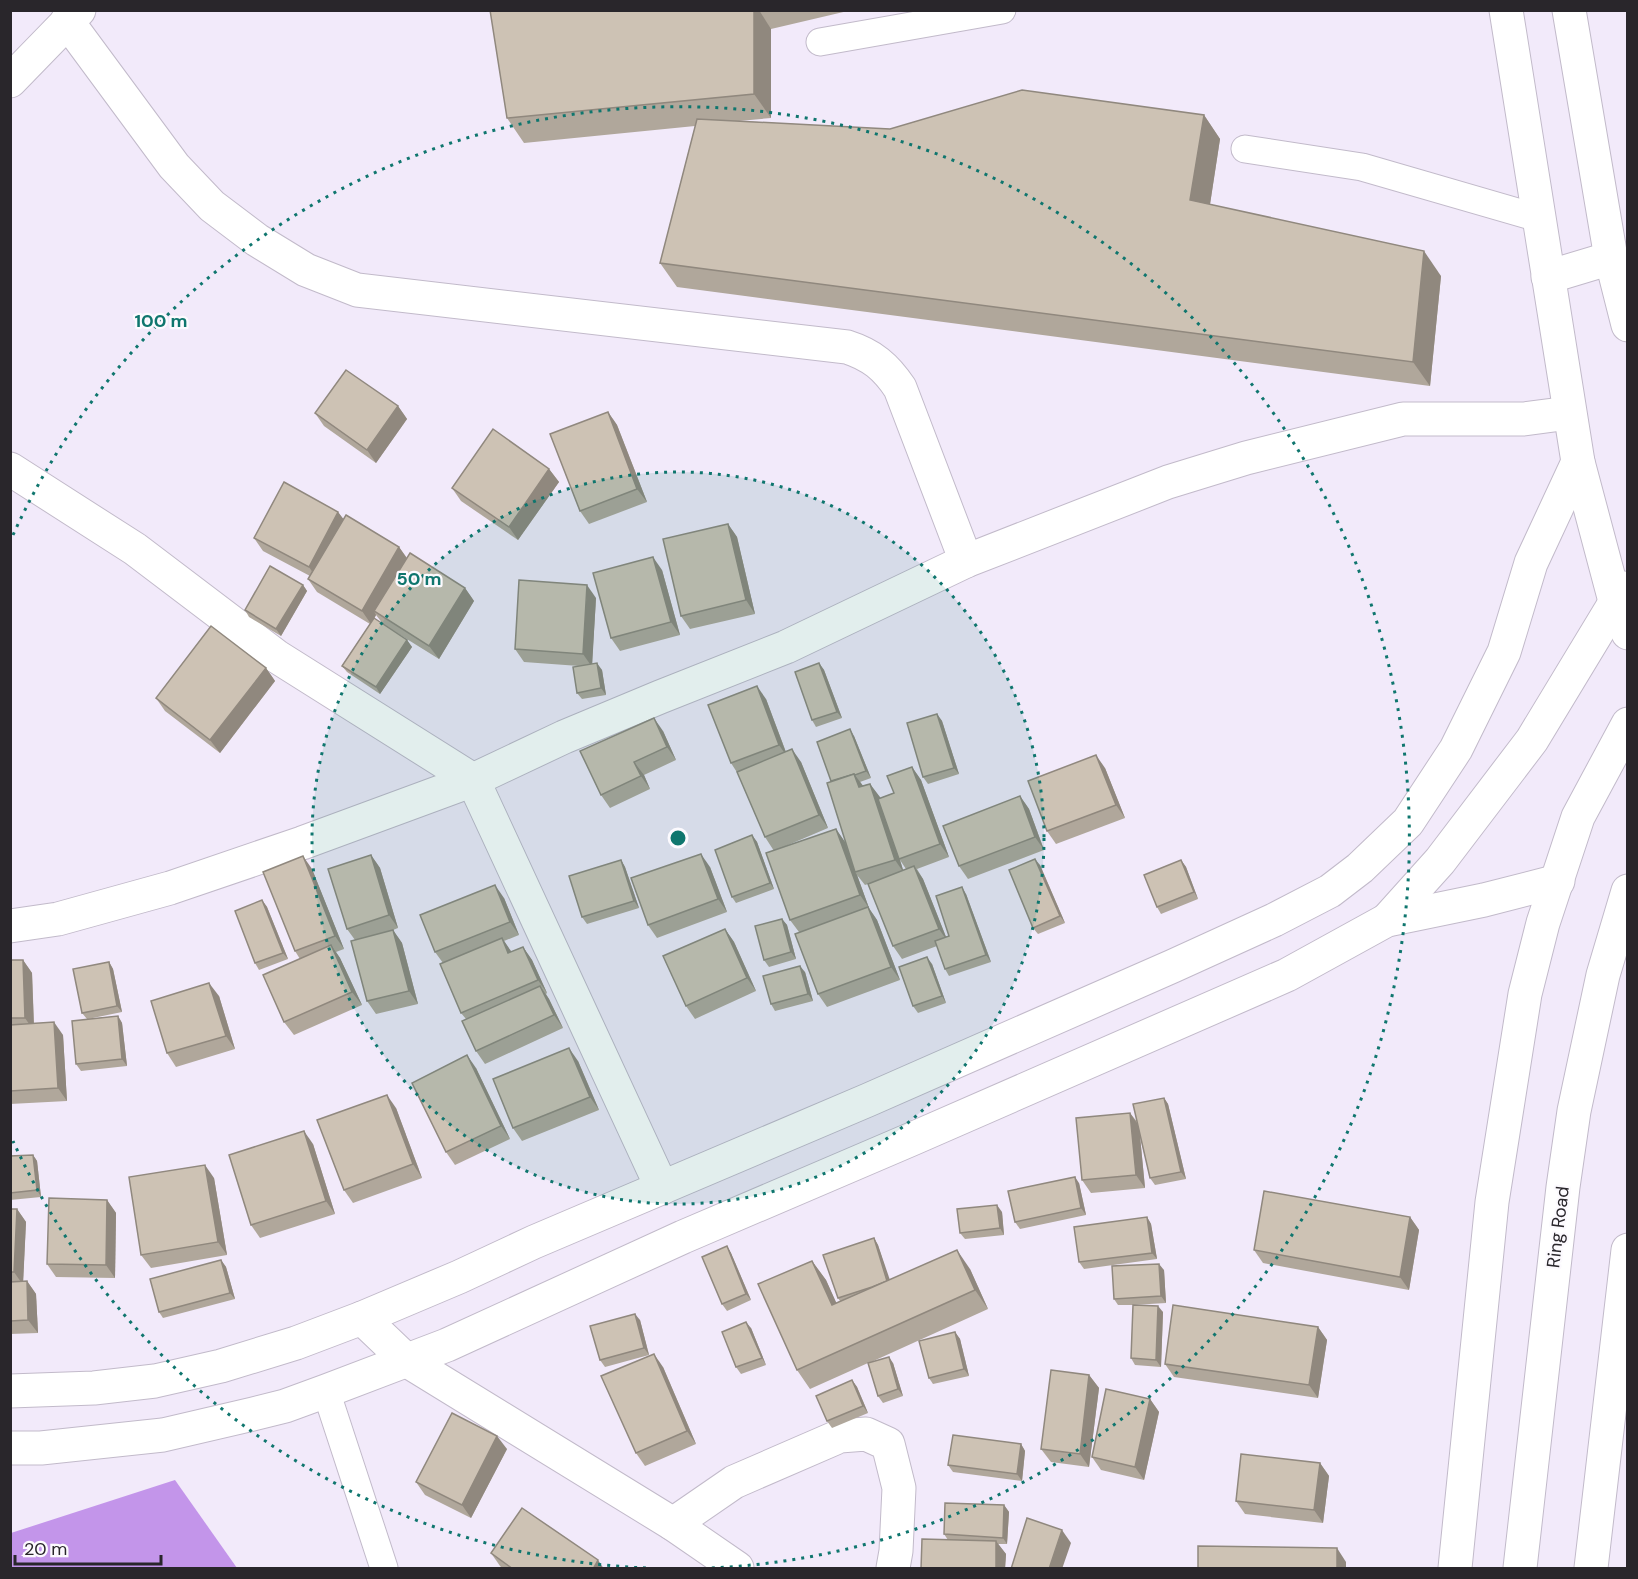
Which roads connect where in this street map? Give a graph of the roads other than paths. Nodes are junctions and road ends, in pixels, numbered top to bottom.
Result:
1 (1002, 10) edge
2 (1506, 10) edge
3 (1569, 10) edge
4 (73, 16) edge
5 (820, 42) dead end
6 (10, 81) edge
7 (1245, 149) dead end
8 (1538, 218) junction
9 (1611, 258) junction
10 (1548, 277) junction
11 (1628, 325) edge
12 (1569, 412) junction
13 (1578, 462) junction
14 (10, 470) edge
15 (966, 561) junction
16 (1621, 592) edge
17 (1628, 633) edge
18 (1628, 724) edge
19 (473, 780) junction
20 (1558, 881) junction
21 (1628, 891) edge
22 (1387, 920) junction
23 (10, 926) edge
24 (662, 1188) junction
25 (1628, 1250) edge
26 (362, 1318) junction
27 (406, 1360) junction
28 (10, 1391) edge
29 (326, 1391) junction
30 (10, 1448) edge
31 (673, 1524) junction
32 (384, 1569) edge
33 (737, 1569) edge
34 (893, 1569) edge
35 (1455, 1569) edge
36 (1520, 1569) edge
37 (1592, 1569) edge

1 - 5 lane
2 - 8 main road
3 - 9 main road
4 - 6 main road
4 - 15 main road
7 - 8 lane
8 - 10 main road
9 - 10 main road
9 - 11 main road
10 - 12 main road
12 - 13 main road
12 - 15 main road
13 - 16 main road
13 - 24 main road
14 - 19 main road
15 - 19 main road
16 - 17 main road
16 - 22 main road
18 - 20 main road
19 - 23 main road
19 - 24 main road
20 - 22 main road
20 - 35 main road
21 - 36 main road, Ring Road
22 - 27 main road
24 - 26 main road
25 - 37 main road
26 - 27 main road
26 - 28 main road
27 - 29 main road
27 - 31 main road
29 - 30 main road
29 - 32 lane
31 - 33 main road
31 - 34 main road

